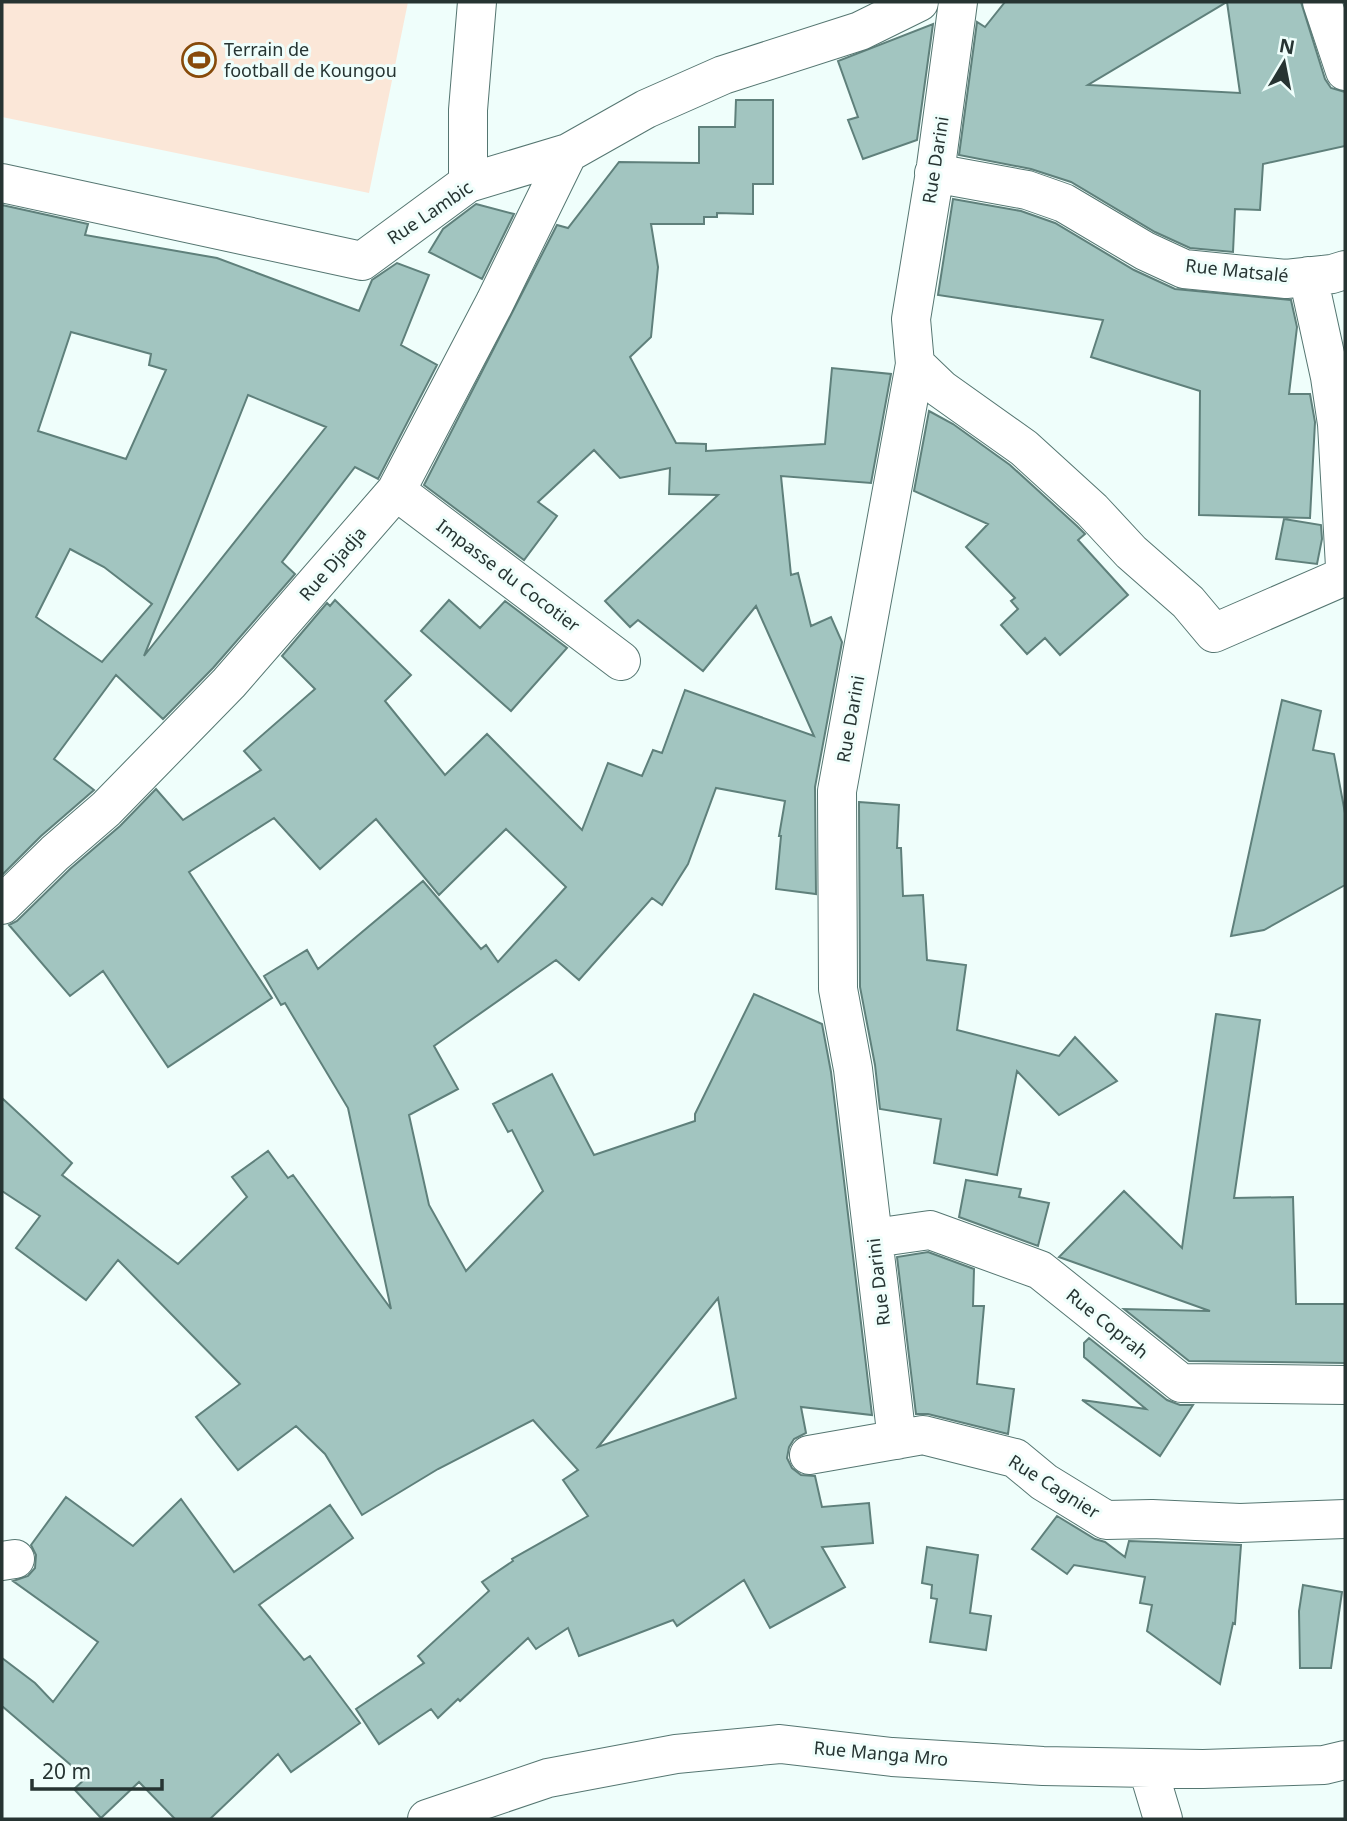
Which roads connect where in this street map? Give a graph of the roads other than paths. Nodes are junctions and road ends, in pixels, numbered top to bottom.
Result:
1 (477, 2) edge
2 (919, 2) edge
3 (958, 2) edge
4 (1322, 2) edge
5 (855, 16) edge
6 (1345, 71) edge
7 (568, 153) junction
8 (934, 173) junction
9 (2, 183) edge
10 (468, 183) junction
11 (1345, 270) edge
12 (1308, 276) junction
13 (915, 364) junction
14 (396, 491) junction
15 (1345, 567) edge
16 (1345, 576) edge
17 (621, 661) dead end
18 (2, 905) edge
19 (874, 1238) junction
20 (1345, 1385) edge
21 (897, 1440) junction
22 (809, 1455) dead end
23 (1345, 1519) edge
24 (1345, 1760) edge
25 (1147, 1769) junction
26 (426, 1819) edge
27 (1163, 1819) edge

1 - 10 street
2 - 5 street, Rue Lambic
3 - 8 street, Rue Darini
4 - 6 street
5 - 7 street, Rue Lambic
7 - 10 street, Rue Lambic
7 - 14 street, Rue Djadja
8 - 12 street, Rue Matsalé
8 - 13 street, Rue Darini
9 - 10 street, Rue Lambic
11 - 12 street
12 - 15 street, Rue Matsalé
13 - 16 street
13 - 19 street, Rue Darini
14 - 17 street, Impasse du Cocotier
14 - 18 street, Rue Djadja
19 - 20 street, Rue Coprah
19 - 21 street, Rue Darini
21 - 22 street, Rue Cagnier
21 - 23 street, Rue Cagnier
24 - 25 street, Rue Manga Mro
25 - 26 street, Rue Manga Mro
25 - 27 street

